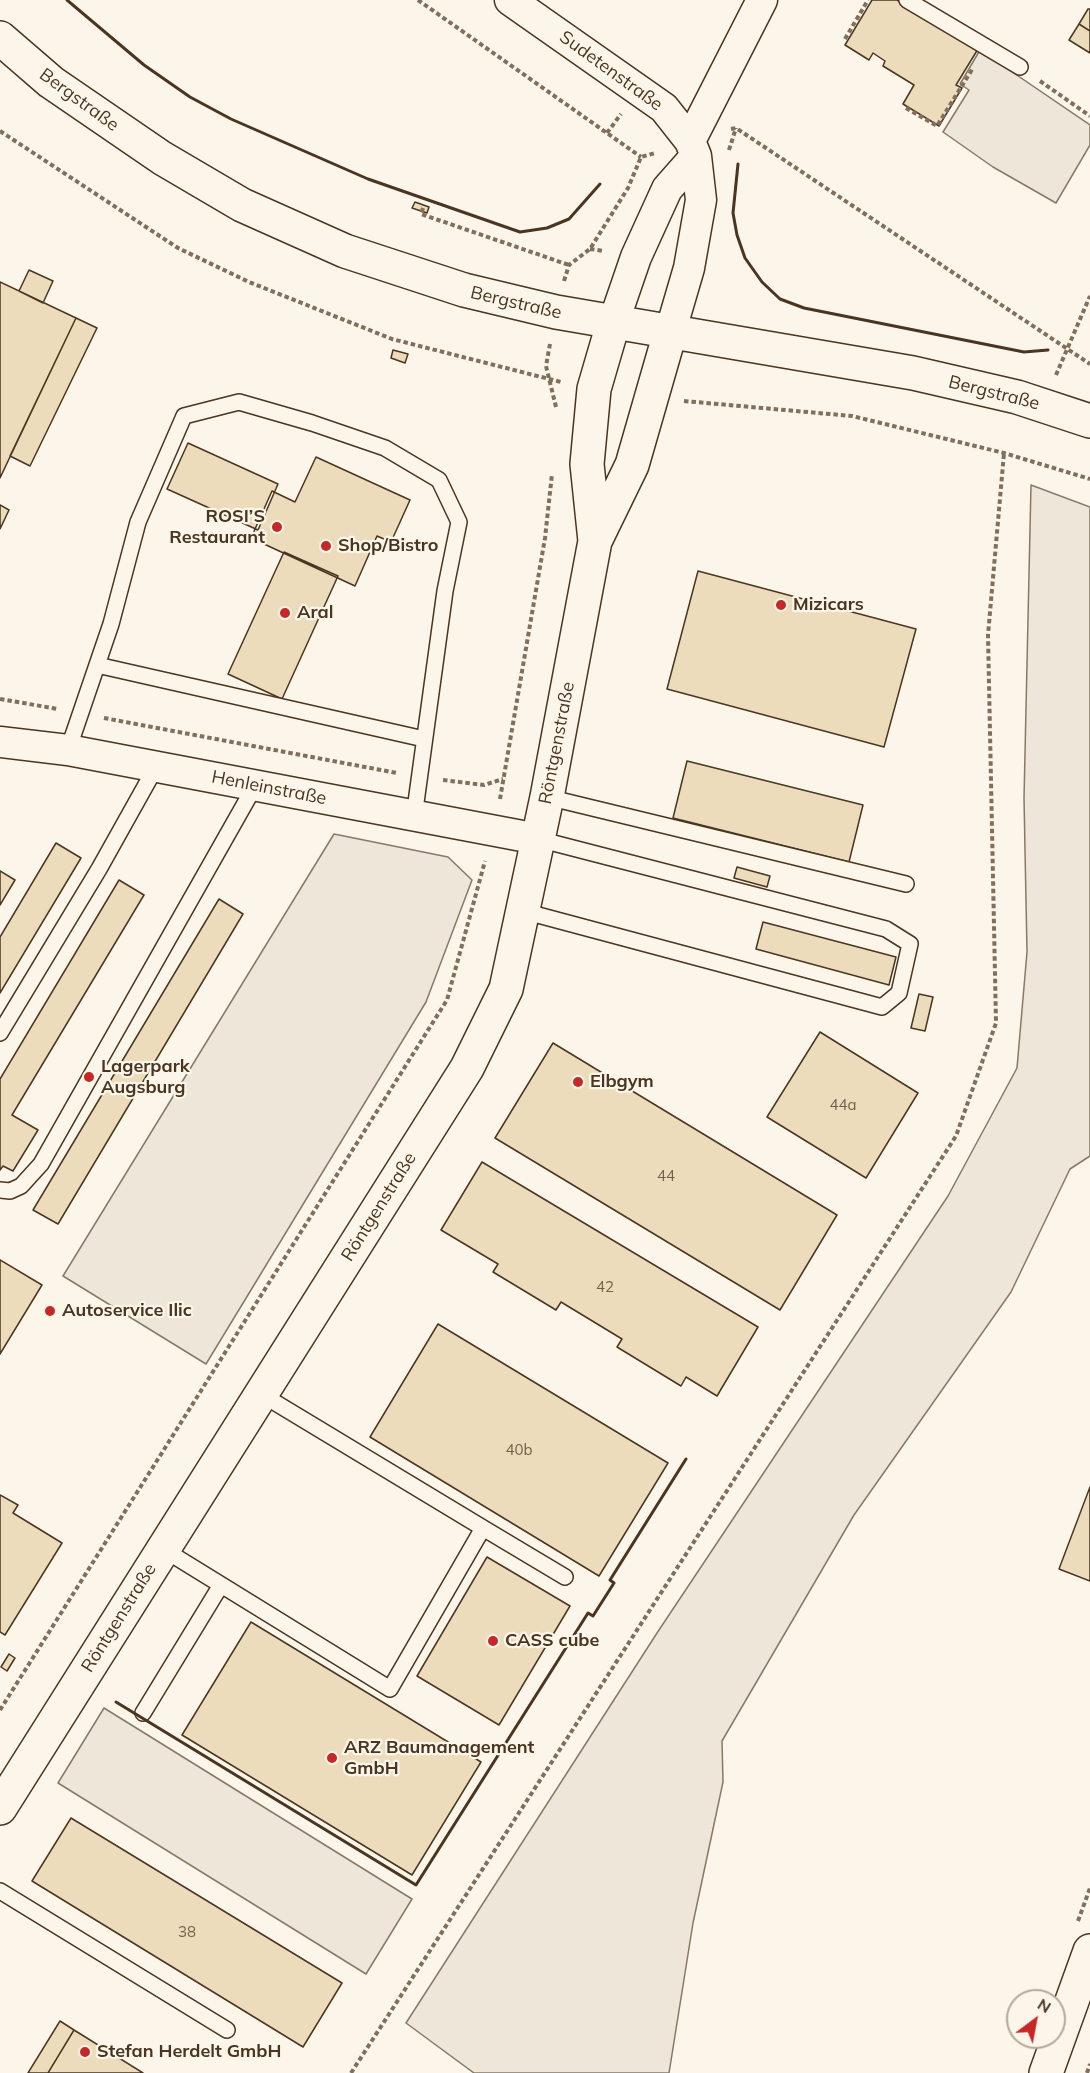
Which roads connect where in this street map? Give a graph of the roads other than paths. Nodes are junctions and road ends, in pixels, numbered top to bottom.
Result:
1 (510, 0) edge
2 (762, 0) edge
3 (907, 0) edge
4 (0, 38) edge
5 (1020, 67) road end
6 (693, 149) junction
7 (613, 324) junction
8 (670, 333) junction
9 (1090, 421) edge
10 (595, 541) junction
11 (97, 665) junction
12 (424, 739) junction
13 (0, 742) edge
14 (68, 750) junction
15 (156, 767) junction
16 (256, 784) junction
17 (547, 797) junction
18 (414, 817) junction
19 (538, 839) junction
20 (906, 884) dead end
21 (523, 911) junction
22 (0, 1032) edge
23 (0, 1190) edge
24 (261, 1394) junction
25 (483, 1528) junction
26 (163, 1549) junction
27 (565, 1577) dead end
28 (221, 1585) junction
29 (143, 1713) dead end
30 (0, 1808) edge
31 (0, 1891) edge
32 (1090, 1951) edge
33 (227, 2030) dead end
34 (1046, 2073) edge

1 - 6 street, Sudetenstraße
2 - 6 street
3 - 5 lane
4 - 7 street, Bergstraße
6 - 7 street
6 - 8 street
7 - 8 street, Bergstraße
7 - 10 street, Röntgenstraße
8 - 9 street, Bergstraße
8 - 10 street, Röntgenstraße
10 - 17 street, Röntgenstraße
11 - 12 lane
11 - 12 lane
11 - 14 lane
12 - 18 lane
13 - 14 street, Henleinstraße
14 - 15 street, Henleinstraße
15 - 16 street, Henleinstraße
15 - 22 lane
16 - 18 street, Henleinstraße
16 - 23 lane
17 - 19 street, Röntgenstraße
17 - 20 lane
18 - 19 street, Henleinstraße
19 - 21 street, Röntgenstraße
19 - 21 lane
21 - 24 street, Röntgenstraße
24 - 25 lane
24 - 26 street, Röntgenstraße
25 - 27 lane
25 - 28 lane
26 - 28 lane
26 - 30 street, Röntgenstraße
28 - 29 lane
31 - 33 lane
32 - 34 street

